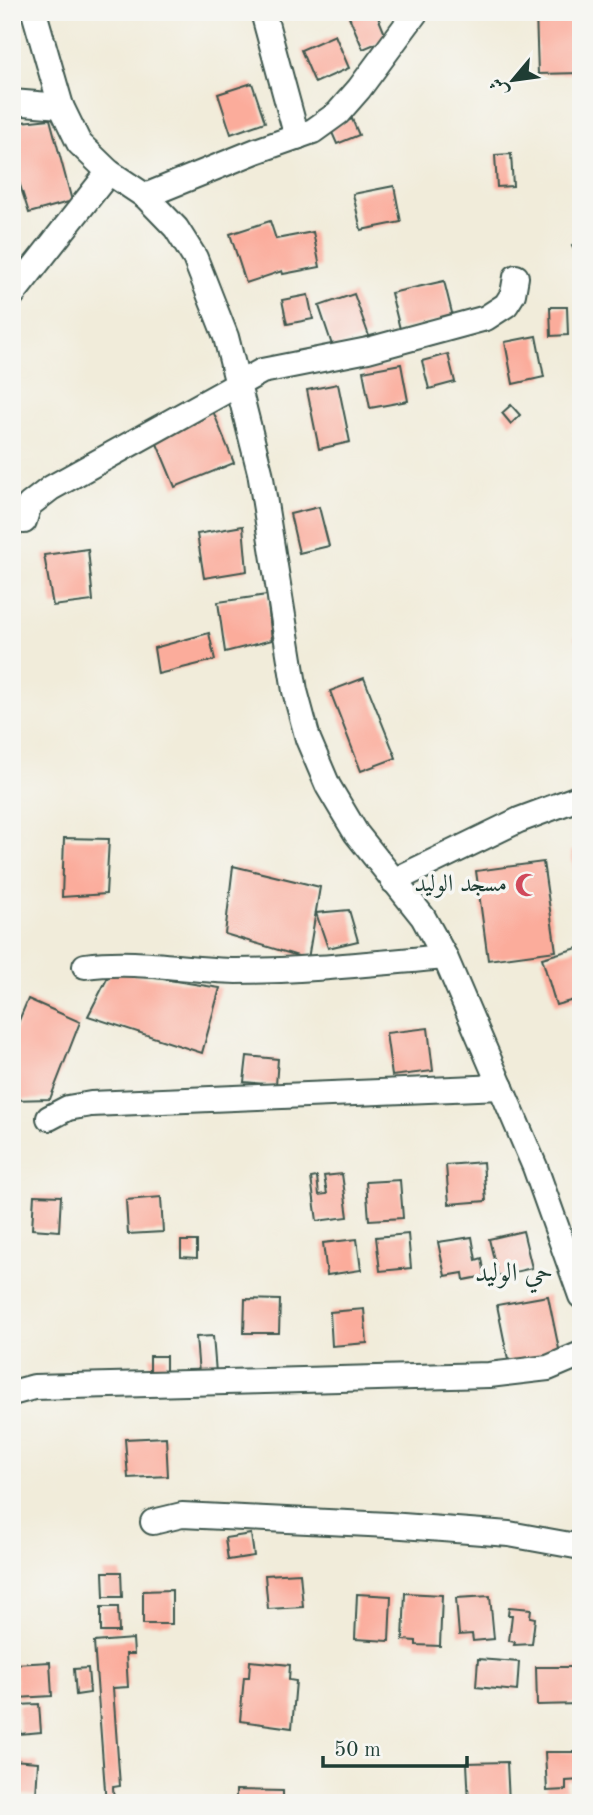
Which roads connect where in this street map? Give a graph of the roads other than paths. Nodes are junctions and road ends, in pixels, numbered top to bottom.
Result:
1 (34, 12) edge
2 (263, 12) edge
3 (416, 12) edge
4 (12, 103) edge
5 (61, 106) junction
6 (297, 137) junction
7 (109, 172) junction
8 (145, 196) junction
9 (516, 277) dead end
10 (12, 295) edge
11 (239, 383) junction
12 (24, 521) dead end
13 (581, 797) edge
14 (393, 881) junction
15 (445, 957) junction
16 (85, 966) dead end
17 (501, 1087) junction
18 (49, 1118) dead end
19 (581, 1296) edge
20 (581, 1354) edge
21 (12, 1393) edge
22 (153, 1522) dead end
23 (581, 1547) edge

1 - 5 street
2 - 6 street
3 - 6 street
4 - 5 street
5 - 7 street
6 - 8 street
7 - 8 street
7 - 10 street
8 - 11 street
9 - 11 street
11 - 12 street
11 - 14 street
13 - 14 street
14 - 15 street
15 - 16 street
15 - 17 street
17 - 18 street
17 - 19 street
20 - 21 street
22 - 23 street

